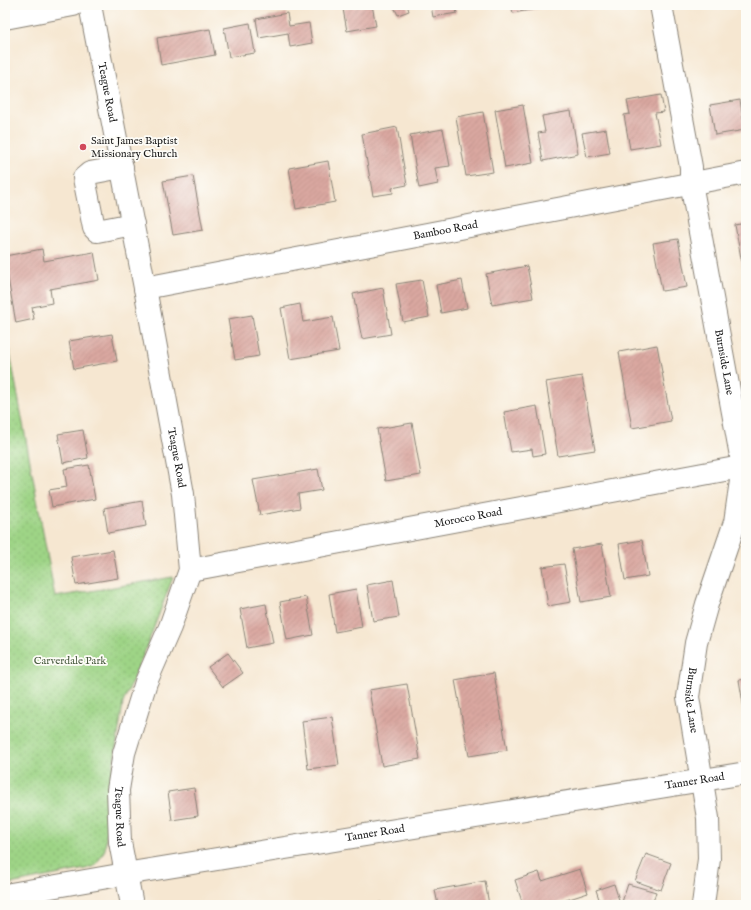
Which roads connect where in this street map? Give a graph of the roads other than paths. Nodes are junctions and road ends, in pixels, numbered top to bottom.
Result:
1 (73, 5) edge
2 (90, 5) edge
3 (661, 5) edge
4 (5, 18) edge
5 (122, 168) junction
6 (746, 173) edge
7 (691, 183) junction
8 (133, 224) junction
9 (145, 288) junction
10 (744, 466) edge
11 (190, 570) junction
12 (746, 773) edge
13 (701, 781) junction
14 (125, 874) junction
15 (5, 895) edge
16 (132, 905) edge
17 (703, 905) edge

1 - 4 street
2 - 5 street, Teague Road
3 - 7 street, Burnside Lane
5 - 8 street, Teague Road
5 - 8 street
6 - 7 street, Bamboo Road
7 - 9 street, Bamboo Road
7 - 10 street, Burnside Lane
8 - 9 street, Teague Road
9 - 11 street, Teague Road
10 - 11 street, Morocco Road
10 - 13 street, Burnside Lane
11 - 14 street, Teague Road
12 - 13 street, Tanner Road
13 - 14 street, Tanner Road
13 - 17 street, Burnside Lane
14 - 15 street, Tanner Road
14 - 16 street, Teague Road

